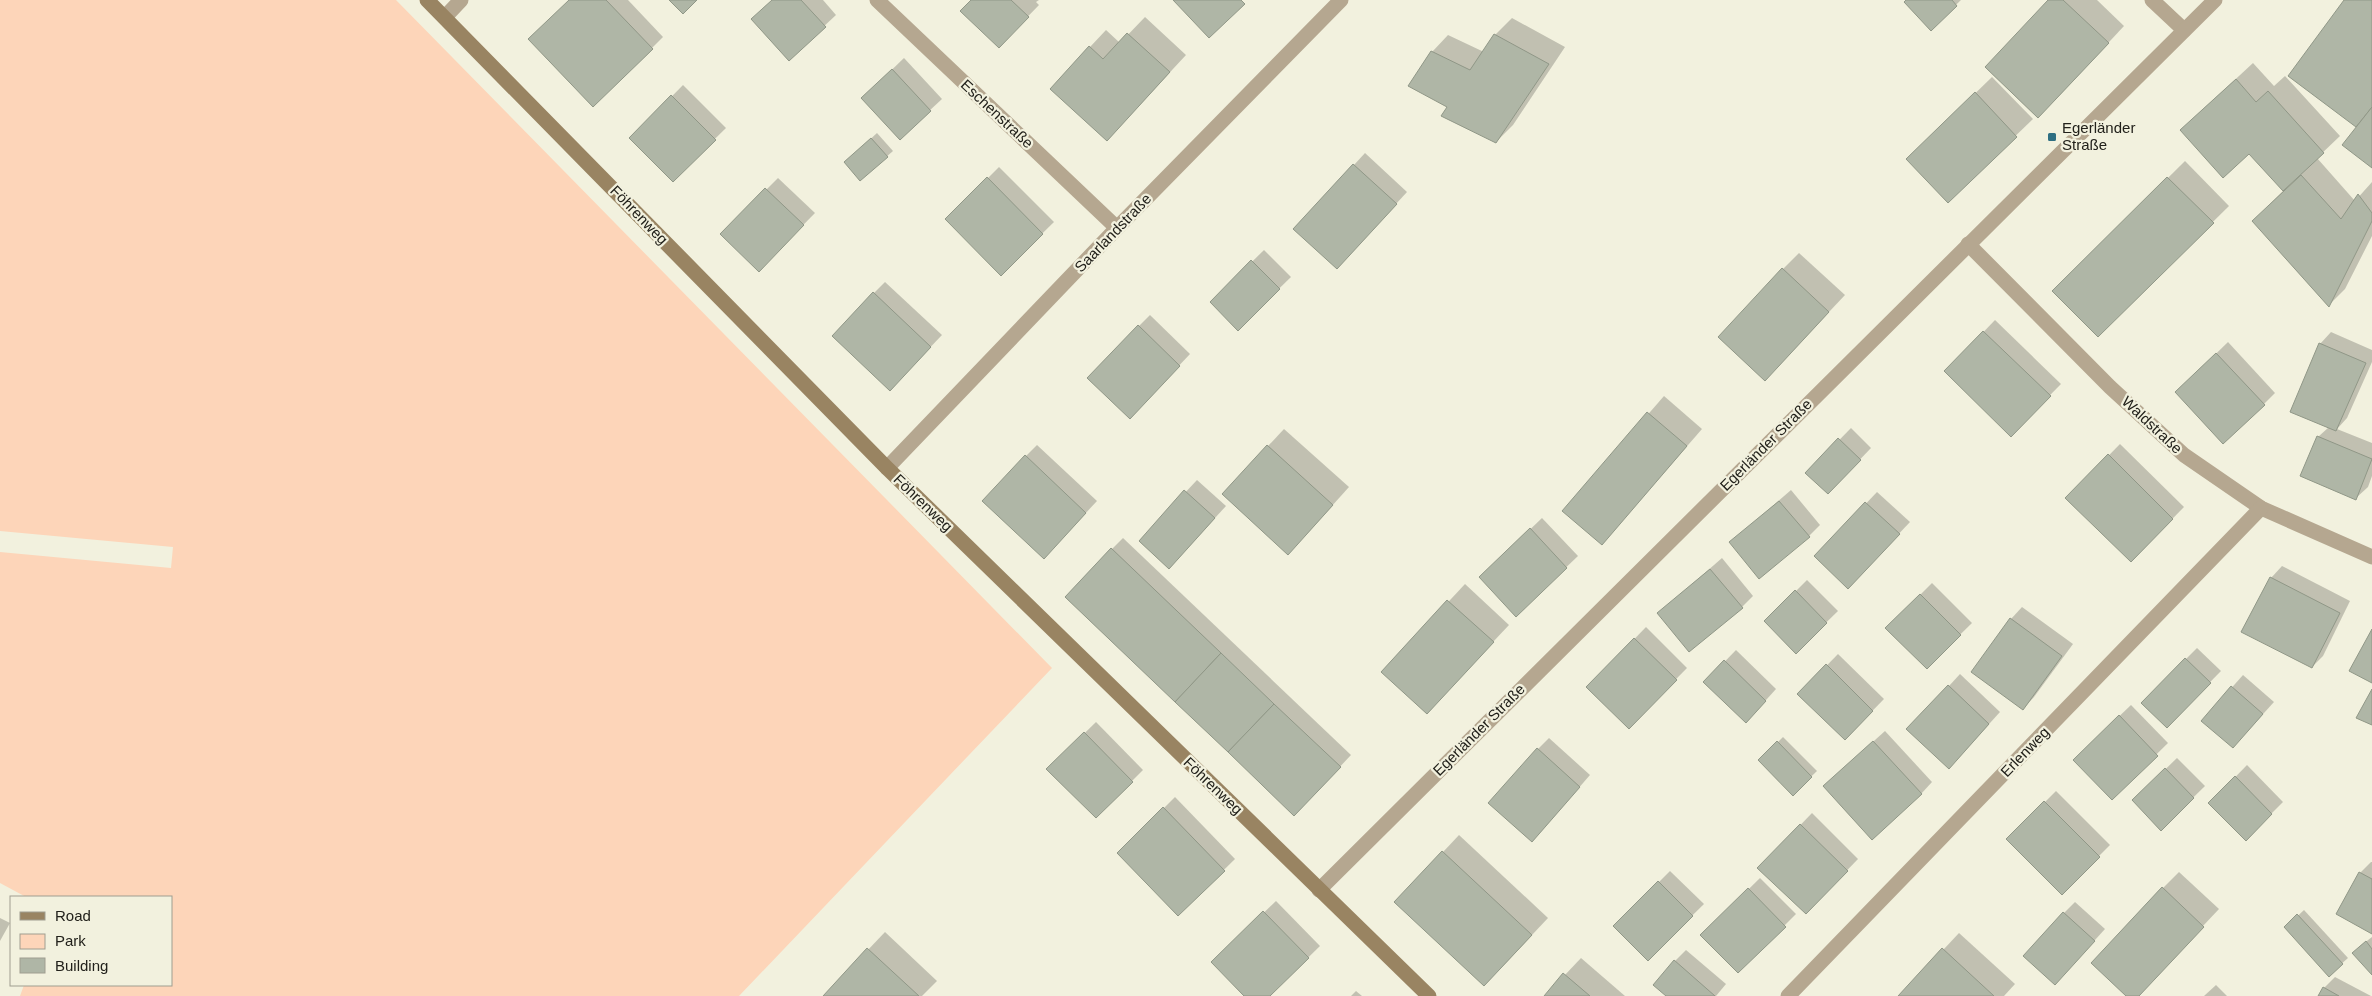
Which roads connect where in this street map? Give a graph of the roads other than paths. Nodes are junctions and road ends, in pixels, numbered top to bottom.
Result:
1 (427, 0) edge
2 (461, 0) edge
3 (877, 0) edge
4 (1341, 0) edge
5 (2152, 0) edge
6 (2215, 0) edge
7 (445, 17) junction
8 (2184, 30) junction
9 (1117, 228) junction
10 (1968, 244) junction
11 (887, 468) junction
12 (2261, 508) junction
13 (2372, 556) edge
14 (1319, 890) junction
15 (1429, 996) edge
16 (1788, 996) edge

1 - 7 street, Föhrenweg
2 - 7 street
3 - 9 street, Eschenstraße
4 - 9 street, Saarlandstraße
5 - 8 street
6 - 8 street, Egerländer Straße
7 - 11 street, Föhrenweg
8 - 10 street, Egerländer Straße
9 - 11 street, Saarlandstraße
10 - 12 street, Waldstraße
10 - 14 street, Egerländer Straße
11 - 14 street, Föhrenweg
12 - 13 street, Waldstraße
12 - 16 street, Erlenweg
14 - 15 street, Föhrenweg

